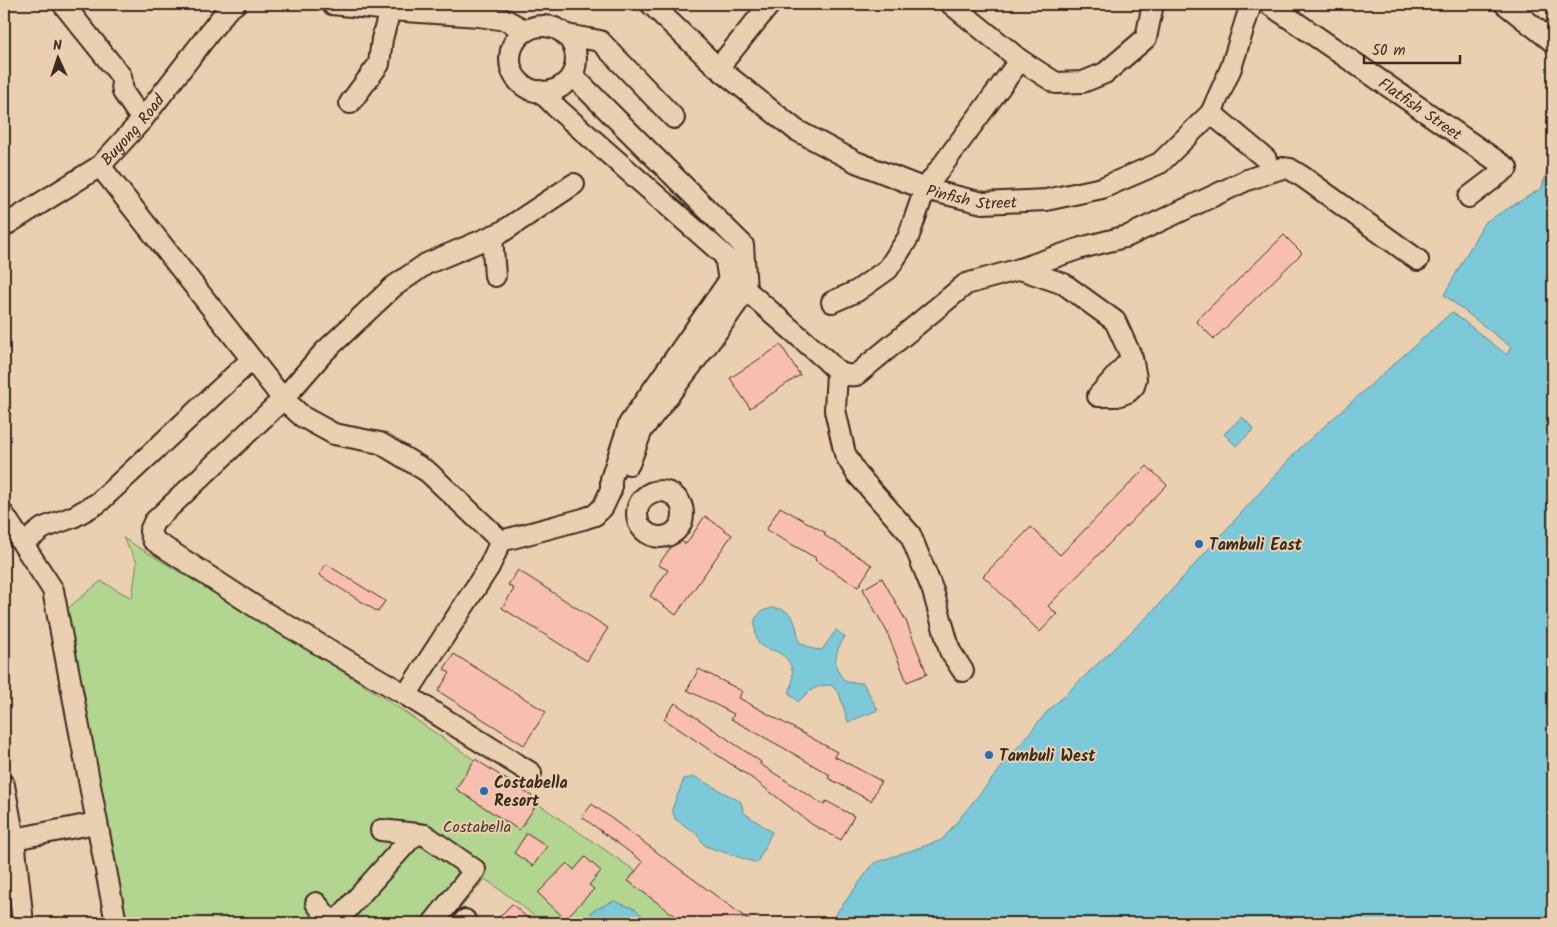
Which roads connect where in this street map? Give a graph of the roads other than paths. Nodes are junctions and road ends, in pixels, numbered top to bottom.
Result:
1 (63, 4) edge
2 (235, 4) edge
3 (332, 4) edge
4 (651, 4) edge
5 (770, 4) edge
6 (951, 4) edge
7 (1251, 4) edge
8 (1269, 4) edge
9 (1505, 4) edge
10 (1149, 5) edge
11 (429, 8) edge
12 (390, 10) junction
13 (526, 30) junction
14 (567, 35) junction
15 (1553, 42) edge
16 (1020, 60) junction
17 (718, 68) junction
18 (572, 75) junction
19 (540, 92) junction
20 (350, 103) dead end
21 (1211, 112) junction
22 (674, 118) dead end
23 (142, 120) junction
24 (1266, 159) dead end
25 (100, 166) junction
26 (574, 184) dead end
27 (925, 189) junction
28 (1469, 197) dead end
29 (4, 226) edge
30 (492, 236) junction
31 (739, 241) junction
32 (725, 256) junction
33 (1418, 260) dead end
34 (1020, 270) junction
35 (495, 276) dead end
36 (746, 290) junction
37 (832, 302) dead end
38 (1132, 358) dead end
39 (252, 360) junction
40 (837, 372) junction
41 (283, 399) junction
42 (636, 427) junction
43 (614, 485) junction
44 (640, 501) dead end
45 (4, 515) edge
46 (34, 535) dead end
47 (501, 541) junction
48 (963, 671) dead end
49 (406, 695) junction
50 (531, 773) dead end
51 (4, 785) edge
52 (96, 823) junction
53 (381, 830) dead end
54 (417, 834) junction
55 (9, 840) edge
56 (316, 903) dead end
57 (23, 923) edge
58 (116, 923) edge
59 (333, 923) edge
60 (433, 923) edge

1 - 23 street
2 - 23 street, Buyong Road
3 - 12 street
4 - 17 street, Pinfish Street
5 - 17 street
6 - 16 street
7 - 21 street, Pinfish Street
8 - 28 street, Flatfish Street
9 - 15 street
10 - 16 street
11 - 12 street
11 - 13 street
12 - 20 street
13 - 14 street
13 - 19 street
14 - 18 street
14 - 22 street
16 - 27 street
17 - 27 street, Pinfish Street
18 - 19 street
18 - 31 street
19 - 32 street
21 - 24 street
21 - 27 street, Pinfish Street
23 - 25 street, Buyong Road
25 - 29 street, Buyong Road
25 - 39 street
26 - 30 street
27 - 37 street
30 - 35 street
30 - 41 street
31 - 32 street
31 - 36 street
32 - 42 street
33 - 34 street
34 - 38 street
34 - 40 street
36 - 40 street
36 - 42 street
39 - 41 street
39 - 46 street
40 - 48 street
41 - 47 street
41 - 49 street
42 - 43 street
43 - 44 street
43 - 47 street
45 - 52 street
47 - 49 street
49 - 50 street
51 - 55 street
52 - 55 street
52 - 58 street
53 - 54 street
54 - 59 street
54 - 60 street
55 - 57 street
56 - 59 street

